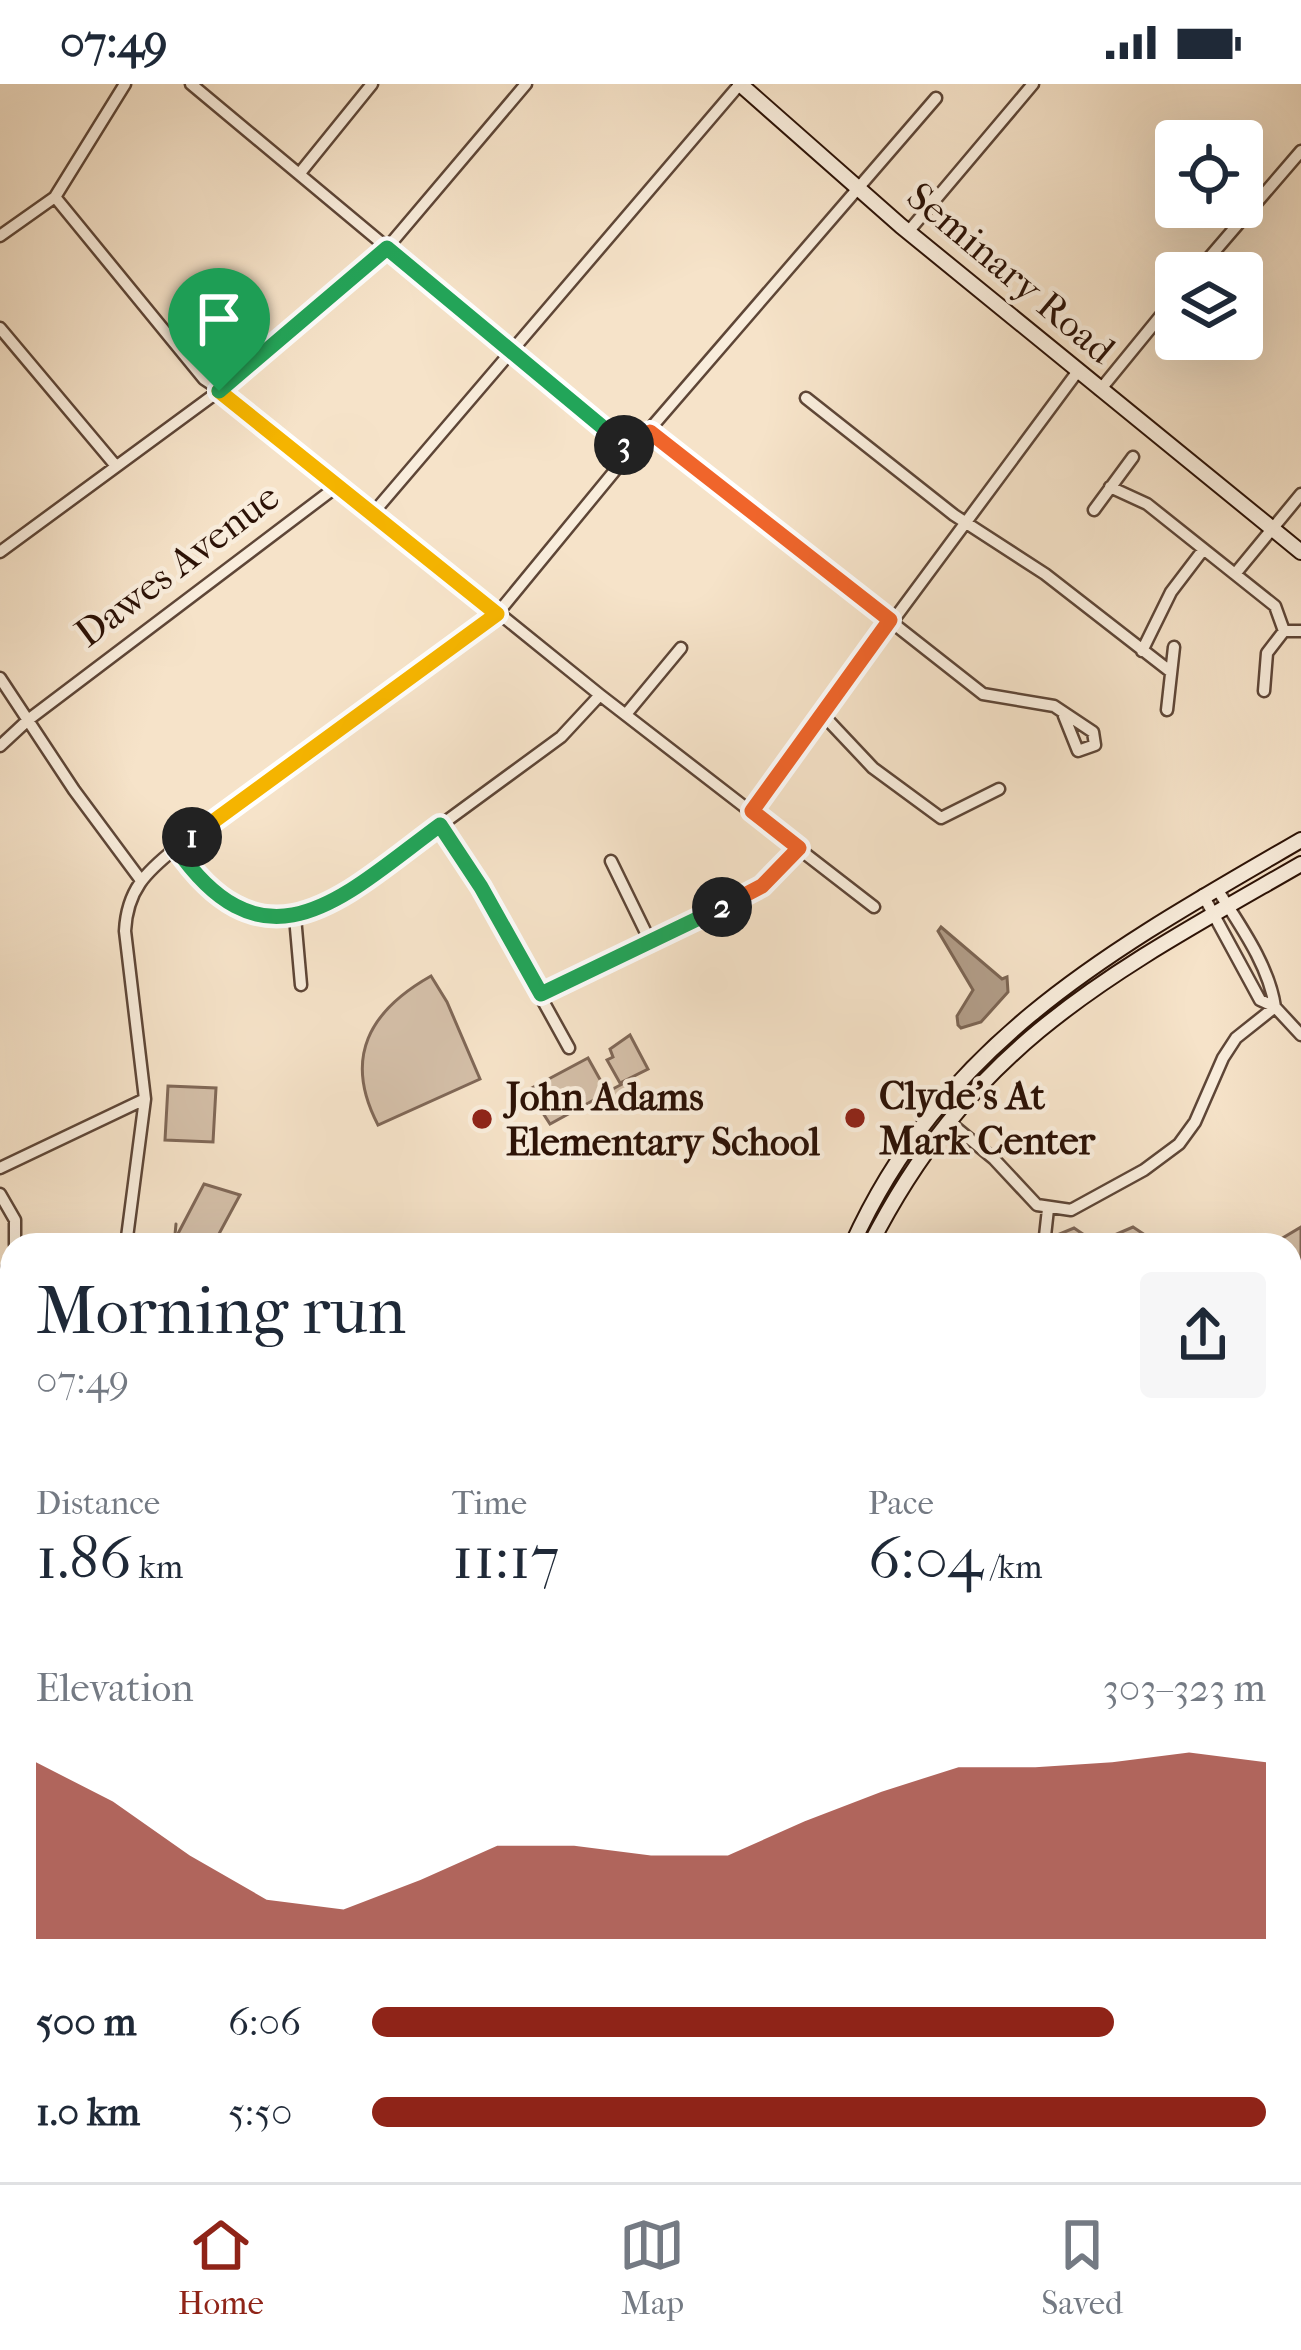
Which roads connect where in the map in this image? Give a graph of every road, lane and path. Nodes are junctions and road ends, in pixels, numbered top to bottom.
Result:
1 (124, 84) edge
2 (191, 84) edge
3 (372, 84) edge
4 (526, 84) edge
5 (740, 84) edge
6 (1033, 84) edge
7 (936, 98) dead end
8 (1301, 151) edge
9 (300, 173) junction
10 (858, 188) junction
11 (55, 196) junction
12 (908, 232) junction
13 (0, 236) edge
14 (387, 248) junction
15 (1214, 252) edge
16 (1155, 323) edge
17 (0, 328) edge
18 (513, 353) junction
19 (1078, 371) junction
20 (1100, 390) junction
21 (219, 391) junction
22 (806, 398) dead end
23 (650, 432) junction
24 (631, 451) junction
25 (1133, 457) dead end
26 (116, 466) junction
27 (340, 484) junction
28 (1110, 487) junction
29 (1301, 494) edge
30 (1094, 510) dead end
31 (374, 512) junction
32 (966, 521) junction
33 (1272, 530) junction
34 (1, 547) edge
35 (1203, 550) junction
36 (1301, 553) edge
37 (1235, 574) junction
38 (497, 614) junction
39 (890, 620) junction
40 (1284, 631) junction
41 (1301, 632) edge
42 (1174, 646) dead end
43 (682, 648) dead end
44 (1142, 651) junction
45 (1171, 672) junction
46 (0, 678) edge
47 (1264, 691) dead end
48 (600, 695) junction
49 (1167, 710) dead end
50 (627, 713) junction
51 (824, 716) junction
52 (1064, 716) dead end
53 (28, 720) junction
54 (0, 746) edge
55 (999, 790) dead end
56 (752, 811) junction
57 (440, 825) junction
58 (1301, 840) edge
59 (176, 848) junction
60 (799, 848) junction
61 (611, 861) dead end
62 (1301, 864) edge
63 (140, 879) junction
64 (1210, 892) junction
65 (874, 907) dead end
66 (1221, 910) junction
67 (295, 917) junction
68 (650, 941) junction
69 (301, 985) dead end
70 (541, 994) junction
71 (1275, 1007) junction
72 (1301, 1035) edge
73 (568, 1048) dead end
74 (145, 1099) junction
75 (948, 1120) junction
76 (0, 1168) edge
77 (0, 1194) edge
78 (1048, 1208) junction
79 (15, 1233) edge
80 (128, 1233) edge
81 (858, 1233) edge
82 (877, 1233) edge
83 (1046, 1233) edge

1 - 11 street
2 - 9 street
3 - 9 street
4 - 14 street
5 - 10 main road, Seminary Road
5 - 18 street
6 - 12 street
7 - 10 street
8 - 15 street
9 - 14 street
10 - 12 main road, Seminary Road
10 - 23 street
11 - 13 street
11 - 21 street
12 - 19 main road, Seminary Road
14 - 18 street
14 - 21 street
16 - 20 street
17 - 26 street
18 - 24 street
18 - 31 street
19 - 20 main road, Seminary Road
19 - 32 street
20 - 33 main road, Seminary Road
21 - 26 street
21 - 27 street
22 - 32 street
23 - 24 street
23 - 39 street
24 - 38 street
25 - 28 street
26 - 34 street
27 - 31 street
27 - 53 street, Dawes Avenue
28 - 30 street
28 - 35 street
29 - 33 street
31 - 38 street
32 - 39 street
32 - 44 street
33 - 36 main road, Seminary Road
33 - 37 street
35 - 37 street
35 - 44 street
37 - 40 street
38 - 48 street
38 - 59 street
39 - 51 street
39 - 52 street
40 - 41 street
40 - 47 street
42 - 45 street
43 - 50 street
44 - 45 street
45 - 49 street
46 - 53 street
48 - 50 street
48 - 57 street
50 - 56 street
51 - 55 street
51 - 56 street
53 - 54 street, Dawes Avenue
53 - 63 street
56 - 60 street
57 - 67 street
57 - 70 street
58 - 64 main road
59 - 63 street
59 - 67 street
60 - 65 street
60 - 68 street
61 - 68 street
62 - 66 main road
63 - 74 street
64 - 66 street
64 - 81 main road
66 - 71 street
66 - 75 main road
67 - 69 street
68 - 70 street
70 - 73 street
71 - 72 street
71 - 78 street
74 - 76 street
74 - 80 street
75 - 78 street
75 - 82 main road
77 - 79 street
78 - 83 street

